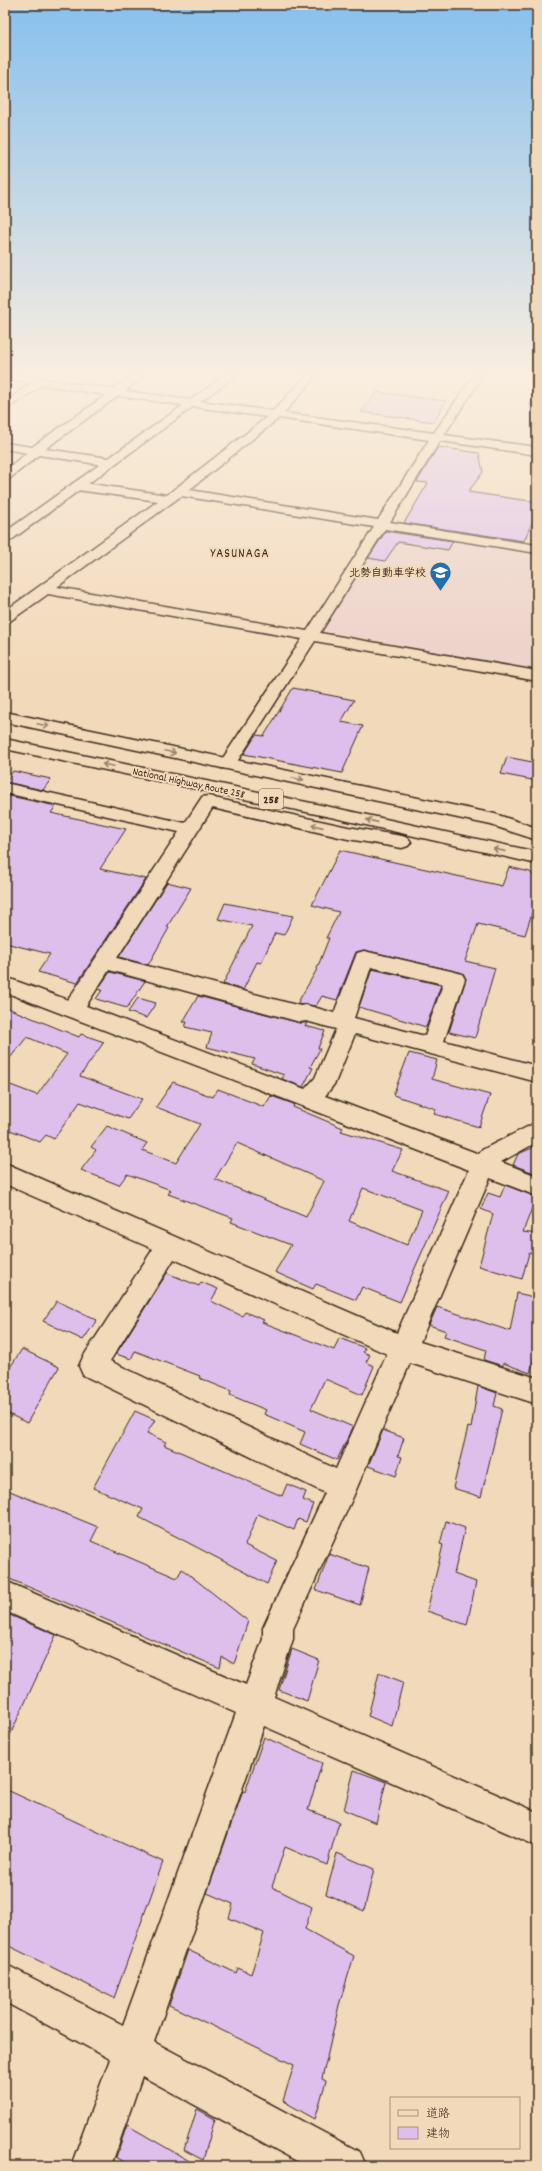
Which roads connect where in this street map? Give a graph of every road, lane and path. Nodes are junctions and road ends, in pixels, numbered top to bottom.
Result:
1 (89, 477) edge
2 (198, 477) edge
3 (411, 477) edge
4 (77, 486) junction
5 (174, 496) junction
6 (381, 525) junction
7 (5, 538) edge
8 (537, 549) edge
9 (45, 589) junction
10 (5, 618) edge
11 (312, 635) junction
12 (537, 676) edge
13 (5, 717) edge
14 (5, 730) edge
15 (5, 744) edge
16 (5, 757) edge
17 (228, 764) junction
18 (5, 788) edge
19 (208, 801) junction
20 (189, 829) junction
21 (537, 834) edge
22 (537, 839) edge
23 (481, 846) junction
24 (537, 858) edge
25 (105, 962) junction
26 (5, 984) edge
27 (72, 1011) junction
28 (345, 1023) junction
29 (432, 1046) junction
30 (537, 1074) edge
31 (308, 1100) junction
32 (537, 1131) edge
33 (483, 1166) junction
34 (5, 1173) edge
35 (537, 1186) edge
36 (169, 1245) junction
37 (404, 1349) junction
38 (537, 1391) edge
39 (343, 1487) junction
40 (5, 1596) edge
41 (255, 1706) junction
42 (537, 1829) edge
43 (5, 1982) edge
44 (132, 2050) junction
45 (91, 2166) edge
46 (346, 2166) edge

1 - 4 main road
2 - 5 main road
3 - 6 main road
4 - 5 main road
4 - 7 main road
5 - 6 main road
5 - 9 main road
6 - 8 main road
6 - 11 main road
9 - 10 main road
9 - 11 main road
11 - 12 main road
11 - 17 main road
13 -> 17 main road
14 - 22 main road, National Highway Route 258 / 258
23 -> 15 main road, National Highway Route 258 / 258
16 - 19 main road
17 -> 21 main road
18 - 20 main road
19 - 20 main road
23 -> 19 main road
20 - 25 main road
24 -> 23 main road, National Highway Route 258 / 258
25 - 27 main road
25 - 28 main road
26 - 27 main road
27 - 31 main road
28 - 29 main road
28 - 29 main road
28 - 31 main road
29 - 30 main road
31 - 33 main road
32 - 33 main road
33 - 35 main road
33 - 37 main road
34 - 36 main road
36 - 37 main road
36 - 39 main road
37 - 38 main road
37 - 39 main road
39 - 41 main road
40 - 41 main road
41 - 42 main road
41 - 44 main road
43 - 44 main road
44 - 45 main road
44 - 46 main road

